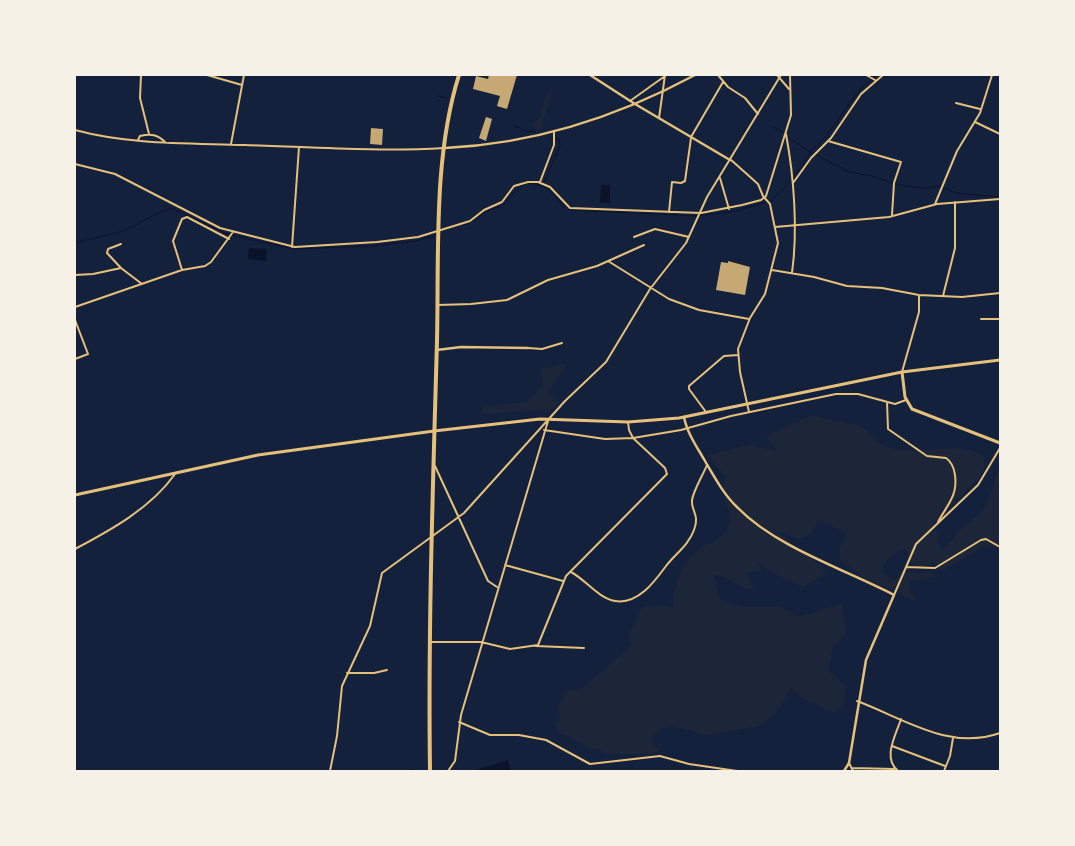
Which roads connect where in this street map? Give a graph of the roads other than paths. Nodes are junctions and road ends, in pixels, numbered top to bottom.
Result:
1 (141, 75) edge
2 (206, 75) edge
3 (244, 75) edge
4 (459, 75) edge
5 (590, 75) edge
6 (695, 75) edge
7 (718, 75) edge
8 (777, 75) edge
9 (781, 75) edge
10 (790, 75) edge
11 (866, 75) edge
12 (883, 75) edge
13 (992, 75) edge
14 (665, 76) edge
15 (779, 78) junction
16 (875, 80) junction
17 (723, 82) junction
18 (242, 85) junction
19 (789, 88) junction
20 (662, 93) junction
21 (630, 101) junction
22 (956, 102) dead end
23 (636, 105) junction
24 (981, 110) junction
25 (758, 114) junction
26 (658, 118) junction
27 (975, 122) junction
28 (75, 130) edge
29 (554, 132) junction
30 (786, 133) junction
31 (150, 134) junction
32 (1000, 134) edge
33 (691, 137) junction
34 (137, 141) junction
35 (828, 141) junction
36 (165, 142) junction
37 (231, 144) junction
38 (299, 147) junction
39 (444, 148) junction
40 (730, 160) junction
41 (75, 164) edge
42 (719, 177) junction
43 (540, 182) junction
44 (793, 184) junction
45 (765, 198) junction
46 (1000, 199) edge
47 (955, 202) junction
48 (935, 204) junction
49 (729, 209) junction
50 (669, 212) junction
51 (698, 214) junction
52 (892, 216) junction
53 (793, 226) junction
54 (774, 227) junction
55 (440, 230) junction
56 (233, 232) junction
57 (634, 237) dead end
58 (689, 237) junction
59 (229, 239) junction
60 (121, 244) dead end
61 (644, 245) dead end
62 (292, 247) junction
63 (608, 261) junction
64 (122, 268) junction
65 (182, 270) junction
66 (772, 270) junction
67 (792, 273) junction
68 (75, 275) edge
69 (142, 284) junction
70 (650, 289) junction
71 (1000, 293) edge
72 (919, 295) junction
73 (942, 297) junction
74 (438, 305) junction
75 (75, 306) edge
76 (981, 319) dead end
77 (1000, 319) edge
78 (75, 320) edge
79 (749, 320) junction
80 (562, 343) dead end
81 (528, 348) joint
82 (437, 350) junction
83 (738, 354) junction
84 (75, 359) edge
85 (1000, 360) edge
86 (902, 372) junction
87 (906, 400) junction
88 (887, 402) junction
89 (747, 404) junction
90 (706, 412) junction
91 (749, 412) junction
92 (684, 417) junction
93 (549, 419) junction
94 (628, 422) junction
95 (686, 428) junction
96 (544, 430) junction
97 (434, 431) junction
98 (634, 438) junction
99 (1000, 442) edge
100 (1000, 448) edge
101 (434, 464) junction
102 (707, 465) junction
103 (176, 472) junction
104 (75, 495) edge
105 (459, 517) junction
106 (937, 524) junction
107 (432, 537) junction
108 (1000, 547) edge
109 (75, 548) edge
110 (504, 565) junction
111 (905, 567) junction
112 (570, 571) junction
113 (563, 581) junction
114 (498, 587) junction
115 (894, 595) junction
116 (429, 642) junction
117 (481, 642) junction
118 (536, 646) junction
119 (584, 648) dead end
120 (387, 670) dead end
121 (347, 673) junction
122 (857, 701) junction
123 (901, 719) junction
124 (459, 722) junction
125 (1000, 732) edge
126 (953, 738) junction
127 (892, 746) junction
128 (849, 763) junction
129 (945, 766) junction
130 (852, 768) junction
131 (896, 770) edge
132 (330, 771) edge
133 (430, 771) edge
134 (448, 771) edge
135 (736, 771) edge
136 (844, 771) edge
137 (853, 771) edge
138 (944, 771) edge

1 - 31 street
2 - 18 street
3 - 18 street
4 - 39 highway
5 - 21 street
6 - 20 street
7 - 17 street
8 - 15 street
9 - 15 street
10 - 19 street
11 - 16 street
12 - 16 street
13 - 24 street
14 - 20 street
14 - 21 street
15 - 19 street
15 - 25 street
16 - 35 street
17 - 25 street
17 - 33 street
18 - 37 street
19 - 30 street
20 - 23 street
20 - 26 street
21 - 23 street
22 - 24 street
23 - 26 street
23 - 29 street
24 - 27 street
25 - 40 street
26 - 33 street
27 - 32 street
27 - 48 street
28 - 34 street
29 - 39 street
29 - 43 street
30 - 44 street
30 - 45 street
31 - 34 street
31 - 36 street
33 - 40 street
33 - 50 street
34 - 36 street
35 - 44 street
35 - 52 street
36 - 37 street
37 - 38 street
38 - 39 street
38 - 62 street
39 - 55 highway
40 - 42 street
40 - 45 street
41 - 56 street
42 - 49 street
42 - 51 street
43 - 50 street
43 - 55 street
44 - 53 street
45 - 49 street
45 - 54 street
46 - 47 street
47 - 48 street
47 - 73 street
48 - 52 street
49 - 51 street
50 - 51 street
51 - 58 street
52 - 53 street
53 - 54 street
53 - 67 street
54 - 66 street
55 - 62 street
55 - 74 highway
56 - 59 street
56 - 62 street
57 - 58 street
58 - 70 street
59 - 65 street
59 - 65 street
60 - 64 street
61 - 63 street
63 - 70 street
63 - 74 street
64 - 68 street
64 - 69 street
65 - 69 street
66 - 67 street
66 - 79 street
67 - 72 street
69 - 75 street
70 - 79 street
70 - 93 street
71 - 73 street
72 - 73 street
72 - 86 street
74 - 82 highway
76 - 77 street
78 - 84 street
79 - 83 street
80 - 81 street
81 - 82 street
82 - 97 highway
83 - 89 street
83 - 90 street
85 - 86 main road
86 - 87 main road
86 - 89 main road
87 - 88 street
87 - 99 main road
88 - 91 street
88 - 106 street
89 - 90 main road
89 - 91 street
90 - 92 main road
91 - 95 street
92 - 94 main road
92 - 95 street
93 - 94 main road
93 - 96 street
93 - 97 main road
93 - 105 street
94 - 98 street
95 - 98 street
95 - 102 street
96 - 98 street
96 - 110 street
97 - 101 highway
97 - 103 main road
98 - 112 street
100 - 106 street
101 - 105 street
101 - 107 highway
102 - 112 street
102 - 115 street
103 - 104 main road
103 - 109 street
105 - 107 street
105 - 114 street
106 - 111 street
107 - 116 highway
107 - 121 street
108 - 111 street
110 - 113 street
110 - 114 street
111 - 115 street
112 - 113 street
113 - 118 street
114 - 117 street
115 - 122 street
116 - 117 street
116 - 133 highway
117 - 118 street
117 - 124 street
118 - 119 street
120 - 121 street
121 - 132 street
122 - 123 street
122 - 128 street
123 - 126 street
123 - 127 street
124 - 134 street
124 - 135 street
125 - 126 street
126 - 129 street
127 - 129 street
127 - 131 street
128 - 130 street
128 - 136 street
129 - 138 street
130 - 131 street
130 - 137 street

